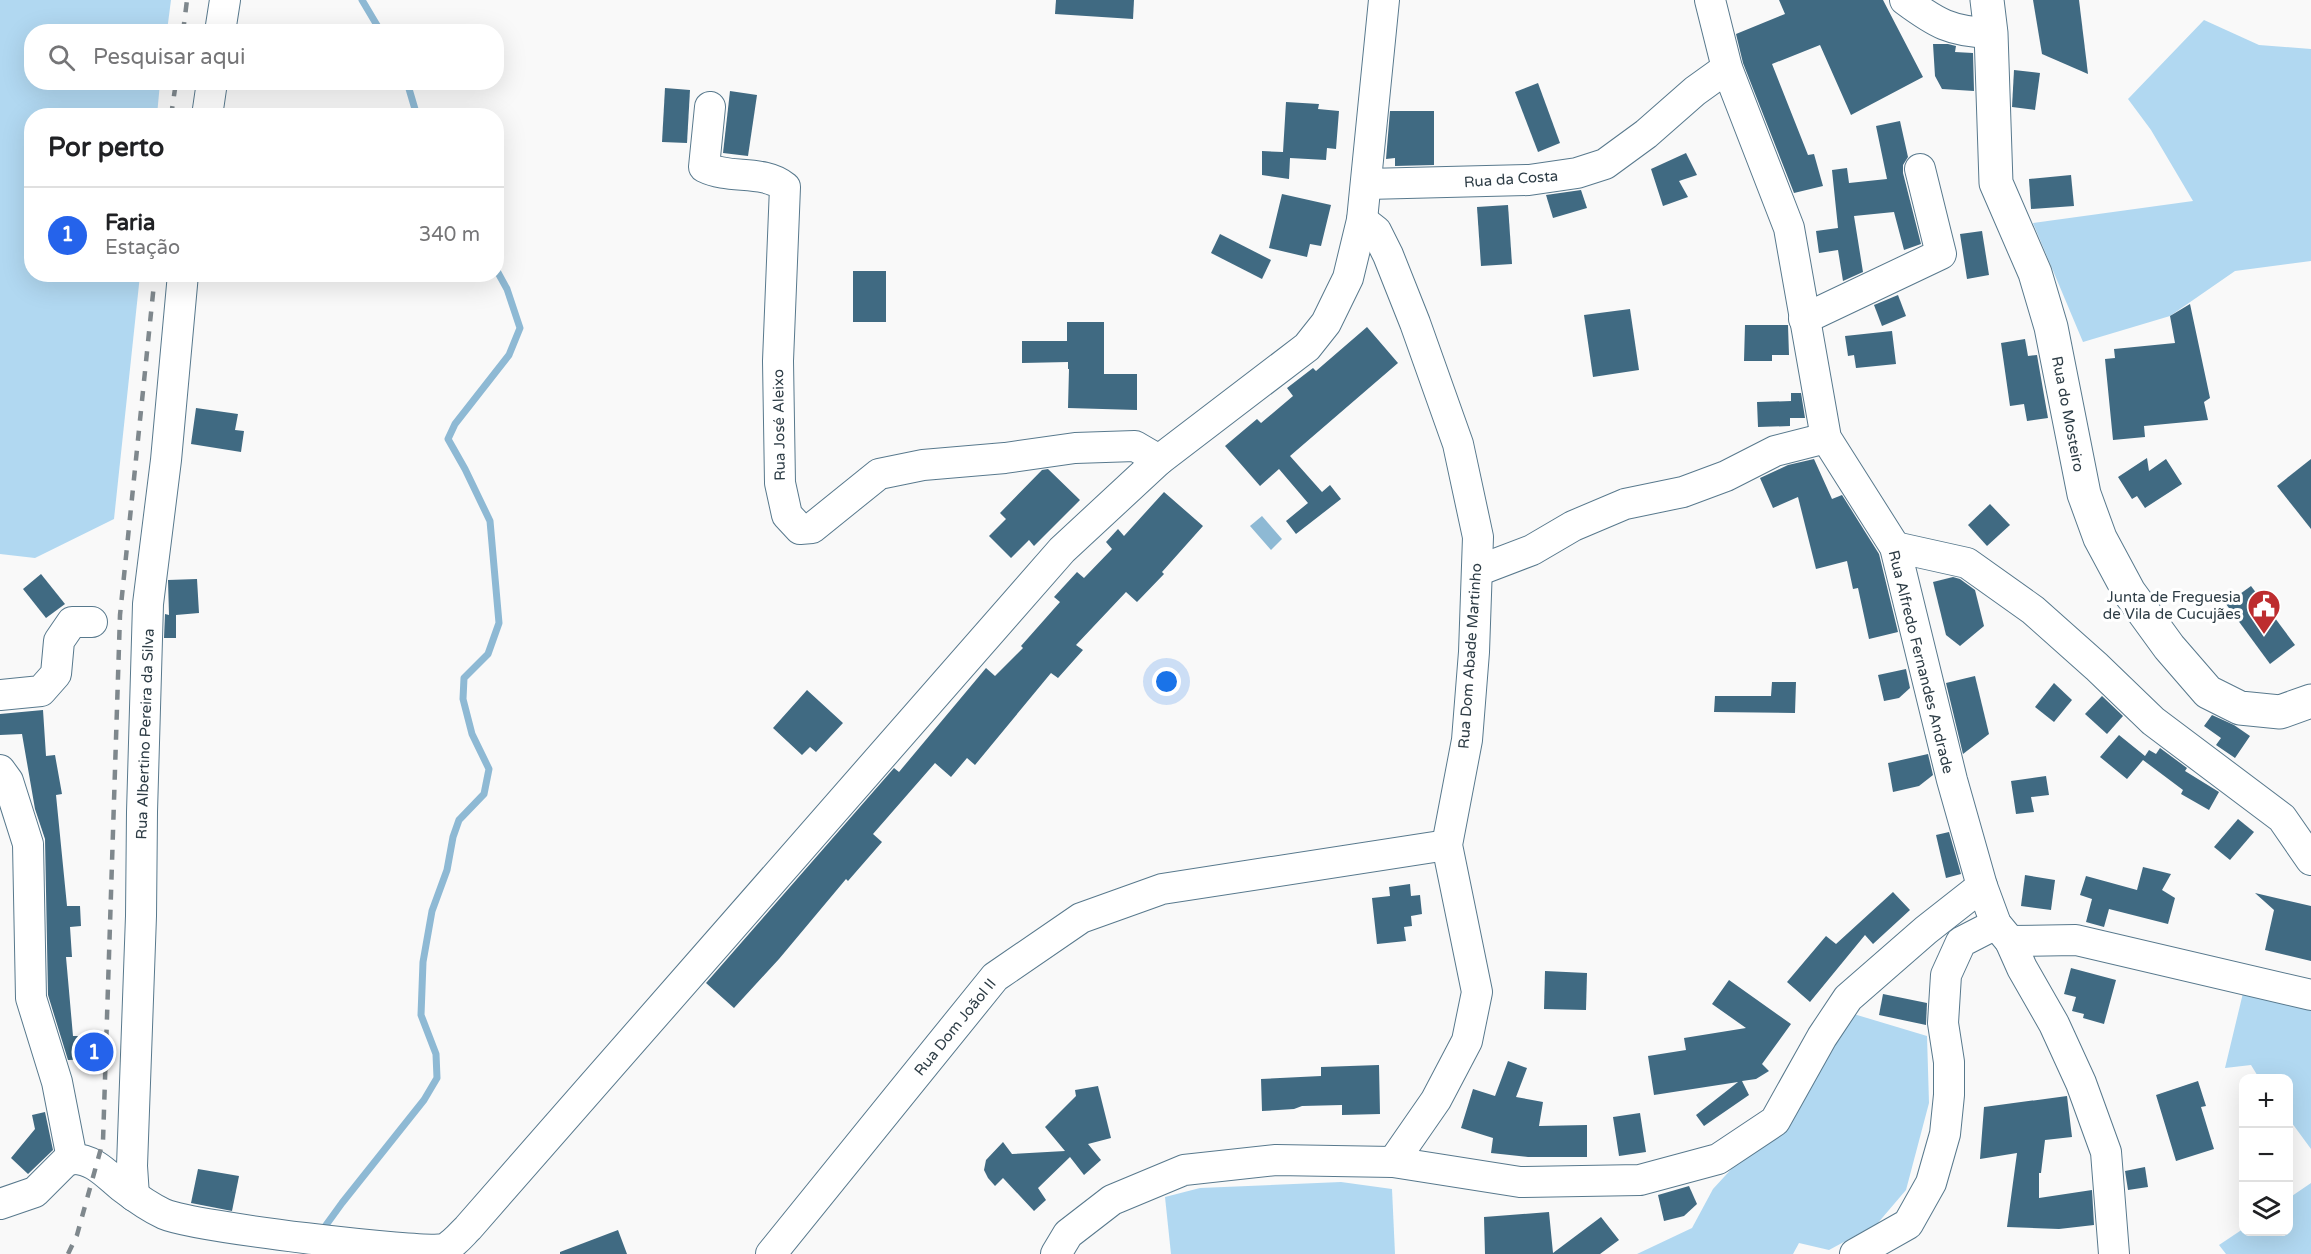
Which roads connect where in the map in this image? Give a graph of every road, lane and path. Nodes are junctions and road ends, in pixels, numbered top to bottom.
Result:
1 (225, 0) edge
2 (1384, 0) edge
3 (1710, 0) edge
4 (1905, 0) edge
5 (1987, 0) edge
6 (221, 24) edge
7 (1990, 33) junction
8 (1727, 68) junction
9 (211, 90) edge
10 (710, 107) dead end
11 (208, 108) edge
12 (1920, 169) dead end
13 (1367, 184) junction
14 (1362, 220) junction
15 (182, 282) edge
16 (1804, 319) junction
17 (1826, 438) junction
18 (1159, 460) junction
19 (1895, 547) junction
20 (1477, 571) junction
21 (92, 622) dead end
22 (0, 694) edge
23 (2311, 701) edge
24 (0, 770) edge
25 (1447, 845) junction
26 (2311, 860) edge
27 (1982, 886) junction
28 (2003, 932) junction
29 (2311, 995) edge
30 (72, 1159) junction
31 (1393, 1162) junction
32 (134, 1196) junction
33 (0, 1204) edge
34 (448, 1252) edge
35 (771, 1254) edge
36 (1056, 1254) edge
37 (1855, 1254) edge
38 (2114, 1254) edge

1 - 6 street
2 - 13 street
3 - 8 street, Rua Alfredo Fernandes Andrade
4 - 7 street
5 - 7 main road, Rua do Mosteiro
7 - 23 main road, Rua do Mosteiro
8 - 13 street, Rua da Costa
8 - 16 street, Rua Alfredo Fernandes Andrade
9 - 11 street
10 - 18 street, Rua José Aleixo
12 - 16 street
13 - 14 street
14 - 18 street
14 - 20 street, Rua Dom Abade Martinho
15 - 32 street, Rua Albertino Pereira da Silva
16 - 17 street, Rua Alfredo Fernandes Andrade
17 - 19 street, Rua Alfredo Fernandes Andrade
17 - 20 street
18 - 34 street
19 - 26 street
19 - 27 street, Rua Alfredo Fernandes Andrade
20 - 25 street, Rua Dom Abade Martinho
21 - 22 street
24 - 30 street
25 - 31 street, Rua Dom Abade Martinho
25 - 35 street, Rua Dom Joãol II
27 - 28 street, Rua Alfredo Fernandes Andrade
27 - 31 street
28 - 29 street
28 - 37 street
28 - 38 street, Rua Alfredo Fernandes Andrade
30 - 32 street
30 - 33 street
31 - 36 street
32 - 34 street

